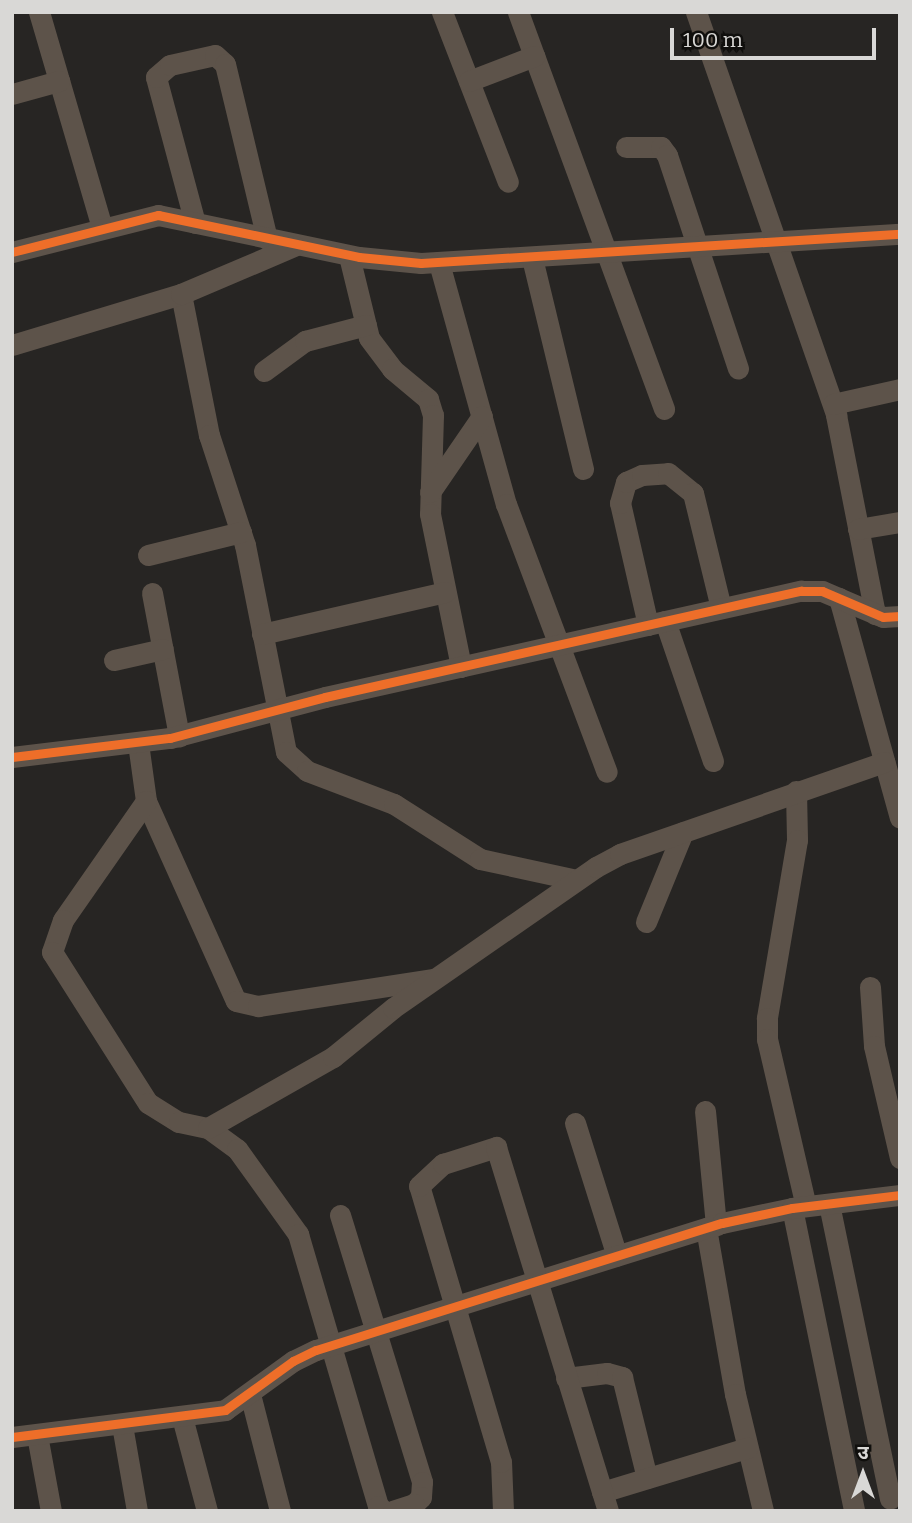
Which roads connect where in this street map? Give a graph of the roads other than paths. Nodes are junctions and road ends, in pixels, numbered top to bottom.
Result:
1 (39, 12) edge
2 (442, 12) edge
3 (518, 12) edge
4 (696, 12) edge
5 (534, 56) junction
6 (59, 80) junction
7 (469, 81) junction
8 (12, 94) edge
9 (626, 147) dead end
10 (508, 182) dead end
11 (195, 223) junction
12 (102, 229) junction
13 (900, 234) edge
14 (267, 239) junction
15 (779, 244) junction
16 (294, 246) junction
17 (696, 246) junction
18 (607, 251) junction
19 (12, 252) edge
20 (349, 256) junction
21 (532, 258) junction
22 (439, 263) junction
23 (181, 294) junction
24 (366, 325) junction
25 (12, 345) edge
26 (738, 368) dead end
27 (264, 371) dead end
28 (900, 389) edge
29 (833, 404) junction
30 (664, 409) dead end
31 (482, 416) junction
32 (583, 469) dead end
33 (429, 494) junction
34 (900, 522) edge
35 (858, 529) junction
36 (241, 532) junction
37 (148, 555) dead end
38 (445, 592) junction
39 (152, 593) dead end
40 (839, 598) junction
41 (721, 608) junction
42 (874, 614) junction
43 (900, 616) edge
44 (657, 623) junction
45 (262, 635) junction
46 (556, 646) junction
47 (163, 649) junction
48 (114, 660) dead end
49 (461, 667) junction
50 (276, 710) junction
51 (179, 736) junction
52 (138, 743) junction
53 (12, 757) edge
54 (713, 761) dead end
55 (884, 762) junction
56 (607, 772) dead end
57 (796, 791) junction
58 (146, 801) junction
59 (900, 818) edge
60 (683, 832) junction
61 (577, 880) junction
62 (646, 922) dead end
63 (436, 979) junction
64 (870, 987) dead end
65 (705, 1111) dead end
66 (575, 1123) dead end
67 (208, 1128) junction
68 (900, 1158) edge
69 (900, 1195) edge
70 (829, 1204) junction
71 (799, 1207) junction
72 (340, 1215) dead end
73 (711, 1227) junction
74 (617, 1256) junction
75 (536, 1281) junction
76 (454, 1307) junction
77 (374, 1332) junction
78 (329, 1346) junction
79 (566, 1378) junction
80 (250, 1394) junction
81 (182, 1417) junction
82 (121, 1424) junction
83 (37, 1436) junction
84 (12, 1437) edge
85 (747, 1448) junction
86 (647, 1478) junction
87 (895, 1497) edge
88 (605, 1501) edge
89 (51, 1511) edge
90 (137, 1511) edge
91 (206, 1511) edge
92 (280, 1511) edge
93 (384, 1511) edge
94 (396, 1511) edge
95 (503, 1511) edge
96 (764, 1511) edge
97 (854, 1511) edge
98 (861, 1511) edge

1 - 6 street
2 - 7 street
3 - 5 street
4 - 15 street
5 - 7 street
5 - 18 street
6 - 8 street
6 - 12 street
7 - 10 street
9 - 17 street
11 - 12 street
11 - 14 street
11 - 14 street
12 - 19 street
13 - 15 street
14 - 16 street
15 - 17 street
15 - 29 street
16 - 20 street
16 - 23 street
17 - 18 street
17 - 26 street
18 - 21 street
18 - 30 street
20 - 22 street
20 - 24 street
21 - 22 street
21 - 32 street
22 - 31 street
23 - 25 street
23 - 36 street
24 - 27 street
24 - 33 street
28 - 29 street
29 - 35 street
31 - 33 street
31 - 46 street
33 - 38 street
34 - 35 street
35 - 42 street
36 - 37 street
36 - 45 street
38 - 45 street
38 - 49 street
39 - 47 street
40 - 41 street
40 - 42 street
40 - 55 street
41 - 44 street
41 - 44 street
42 - 43 street
44 - 46 street
44 - 54 street
45 - 50 street
46 - 49 street
46 - 56 street
47 - 48 street
47 - 51 street
49 - 50 street
50 - 51 street
50 - 61 street
51 - 52 street
52 - 53 street
52 - 58 street
55 - 57 street
55 - 59 street
57 - 60 street
57 - 71 street
58 - 63 street
58 - 67 street
60 - 61 street
60 - 62 street
61 - 63 street
63 - 67 street
64 - 68 street
65 - 73 street
66 - 74 street
67 - 78 street
69 - 70 street
70 - 71 street
70 - 87 street
71 - 73 street
71 - 97 street
72 - 77 street
73 - 74 street
73 - 85 street
74 - 75 street
75 - 76 street
75 - 76 street
75 - 79 street
76 - 77 street
76 - 95 street
77 - 78 street
77 - 94 street
78 - 80 street
78 - 93 street
79 - 86 street
79 - 88 street
80 - 81 street
80 - 92 street
81 - 82 street
81 - 91 street
82 - 83 street
82 - 90 street
83 - 84 street
83 - 89 street
85 - 86 street
85 - 96 street
86 - 88 street
87 - 98 street

